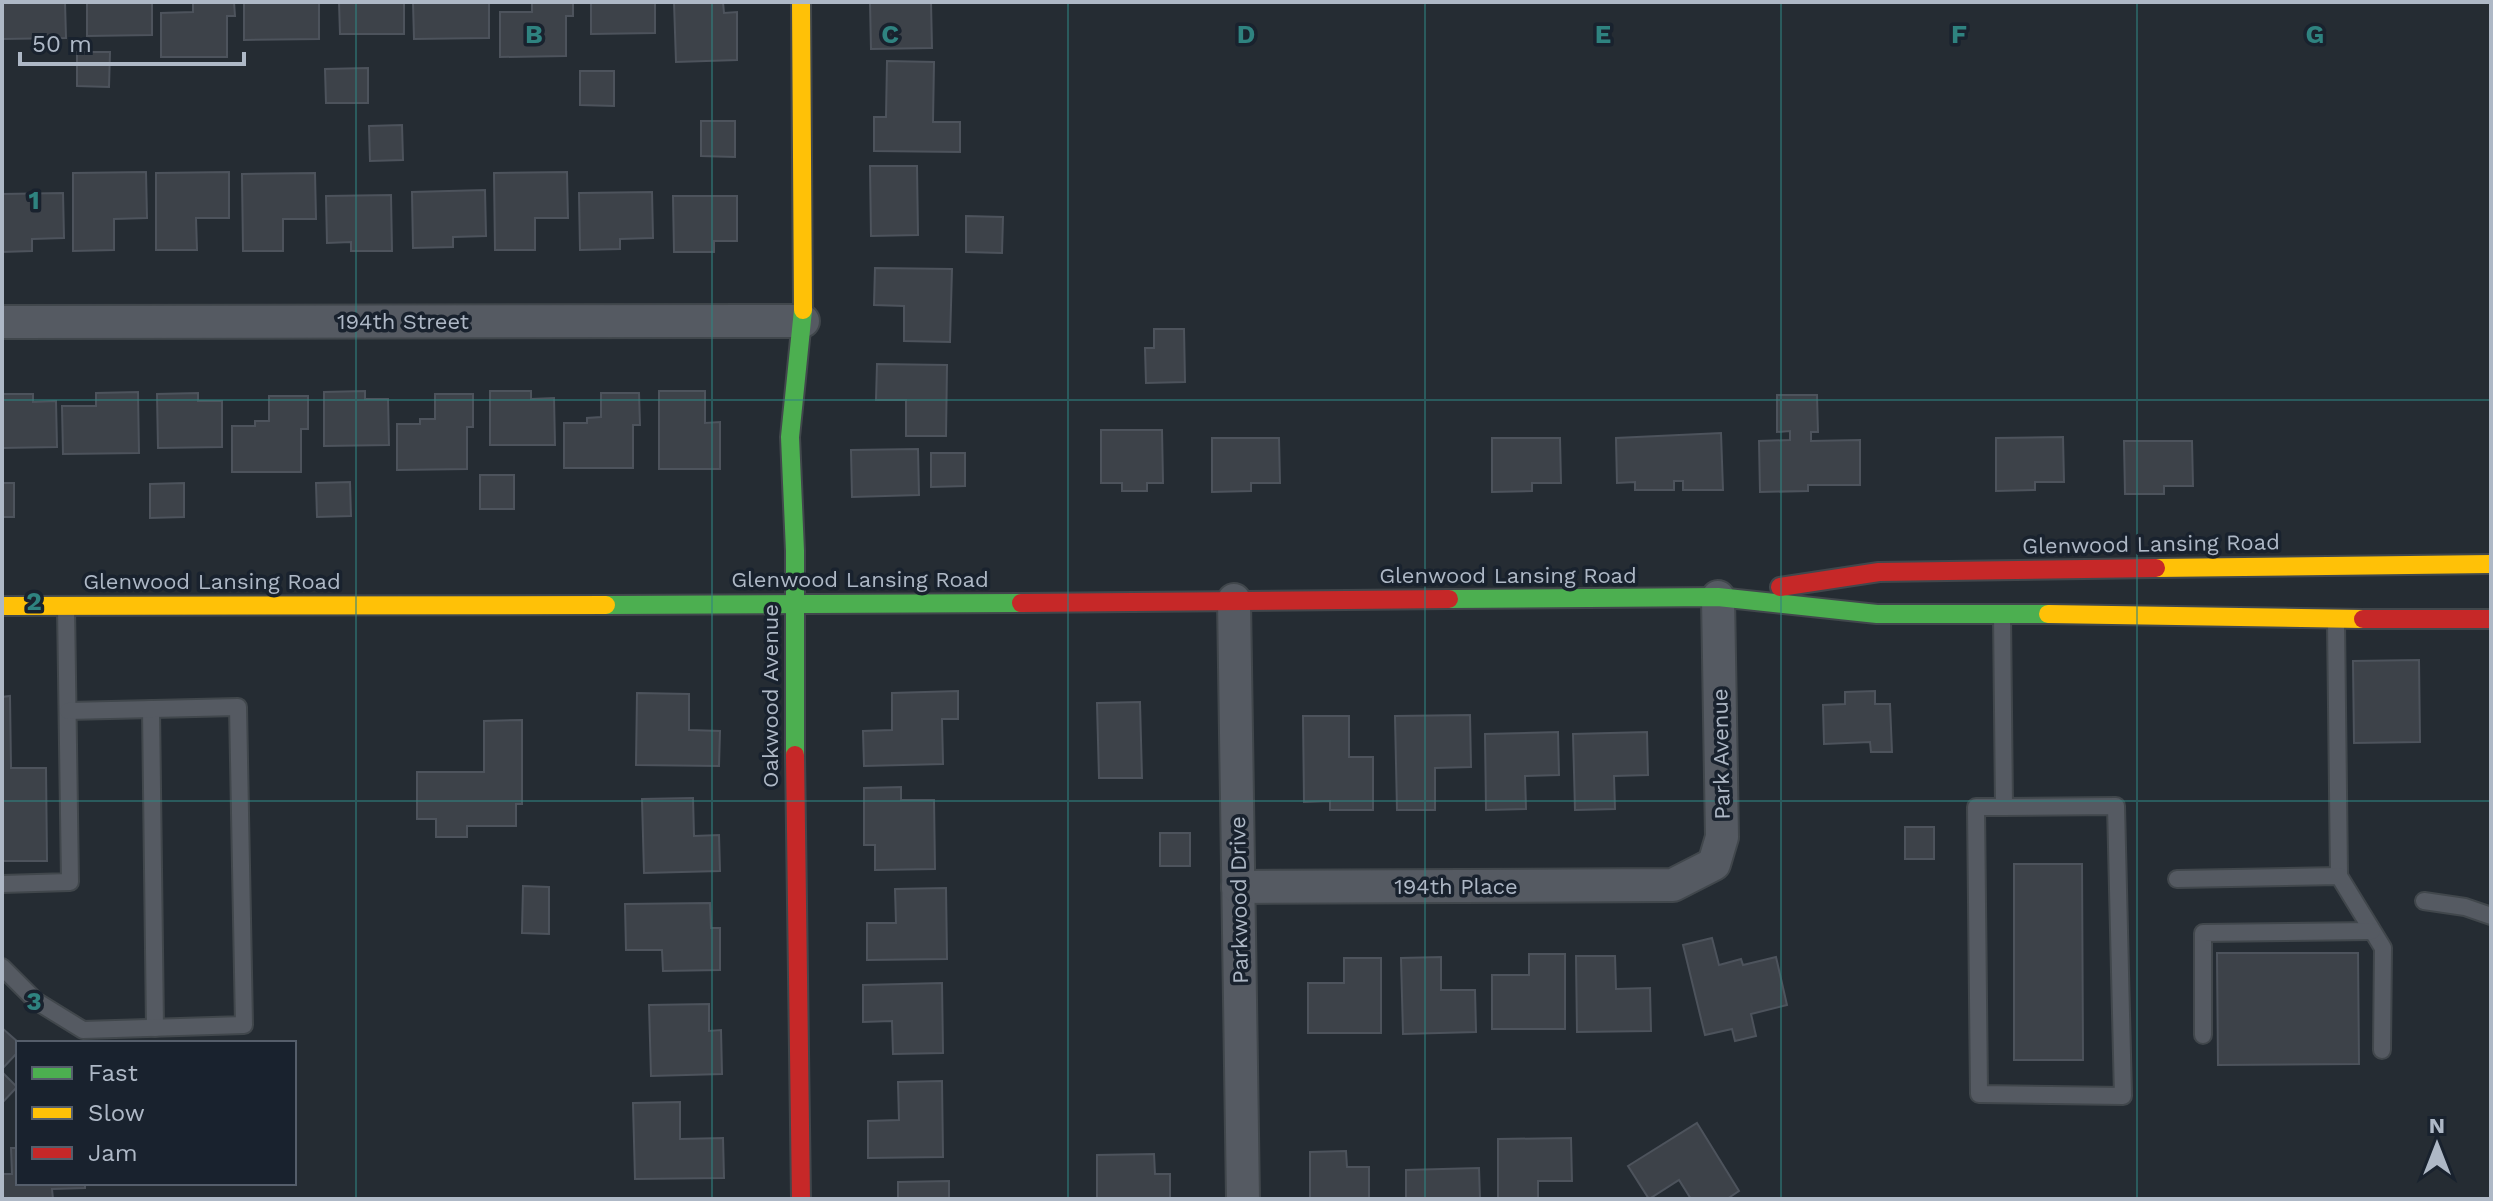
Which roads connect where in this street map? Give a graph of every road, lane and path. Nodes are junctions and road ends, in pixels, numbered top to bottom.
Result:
1 (801, 2) edge
2 (803, 321) junction
3 (2, 322) edge
4 (2491, 564) edge
5 (1718, 597) junction
6 (1234, 600) junction
7 (793, 602) junction
8 (66, 605) junction
9 (2, 606) edge
10 (2002, 613) junction
11 (2336, 619) junction
12 (2491, 619) edge
13 (151, 709) junction
14 (68, 711) junction
15 (2004, 807) junction
16 (2339, 876) junction
17 (2177, 879) dead end
18 (2, 884) edge
19 (1673, 885) joint
20 (1238, 887) junction
21 (2424, 901) dead end
22 (2491, 916) edge
23 (2372, 931) junction
24 (2, 967) edge
25 (155, 1028) junction
26 (2203, 1035) dead end
27 (2382, 1050) dead end
28 (801, 1199) edge
29 (1243, 1199) edge

1 - 2 main road, Oakwood Avenue
2 - 3 street, 194th Street
2 - 7 main road, Oakwood Avenue
4 - 5 main road, Glenwood Lansing Road
5 - 6 main road, Glenwood Lansing Road
5 - 10 main road, Glenwood Lansing Road
5 - 19 street, Park Avenue
6 - 7 main road, Glenwood Lansing Road
6 - 20 street, Parkwood Drive
7 - 8 main road, Glenwood Lansing Road
7 - 28 main road, Oakwood Avenue
8 - 9 main road, Glenwood Lansing Road
8 - 14 lane
10 - 11 main road, Glenwood Lansing Road
10 - 15 lane
11 - 12 main road, Glenwood Lansing Road
11 - 16 lane
13 - 14 lane
13 - 25 lane
13 - 25 lane
14 - 18 lane
15 - 15 lane
16 - 17 lane
16 - 23 lane
19 - 20 street, 194th Place
20 - 29 street, Parkwood Drive
21 - 22 lane
23 - 26 lane
23 - 27 lane
24 - 25 lane

